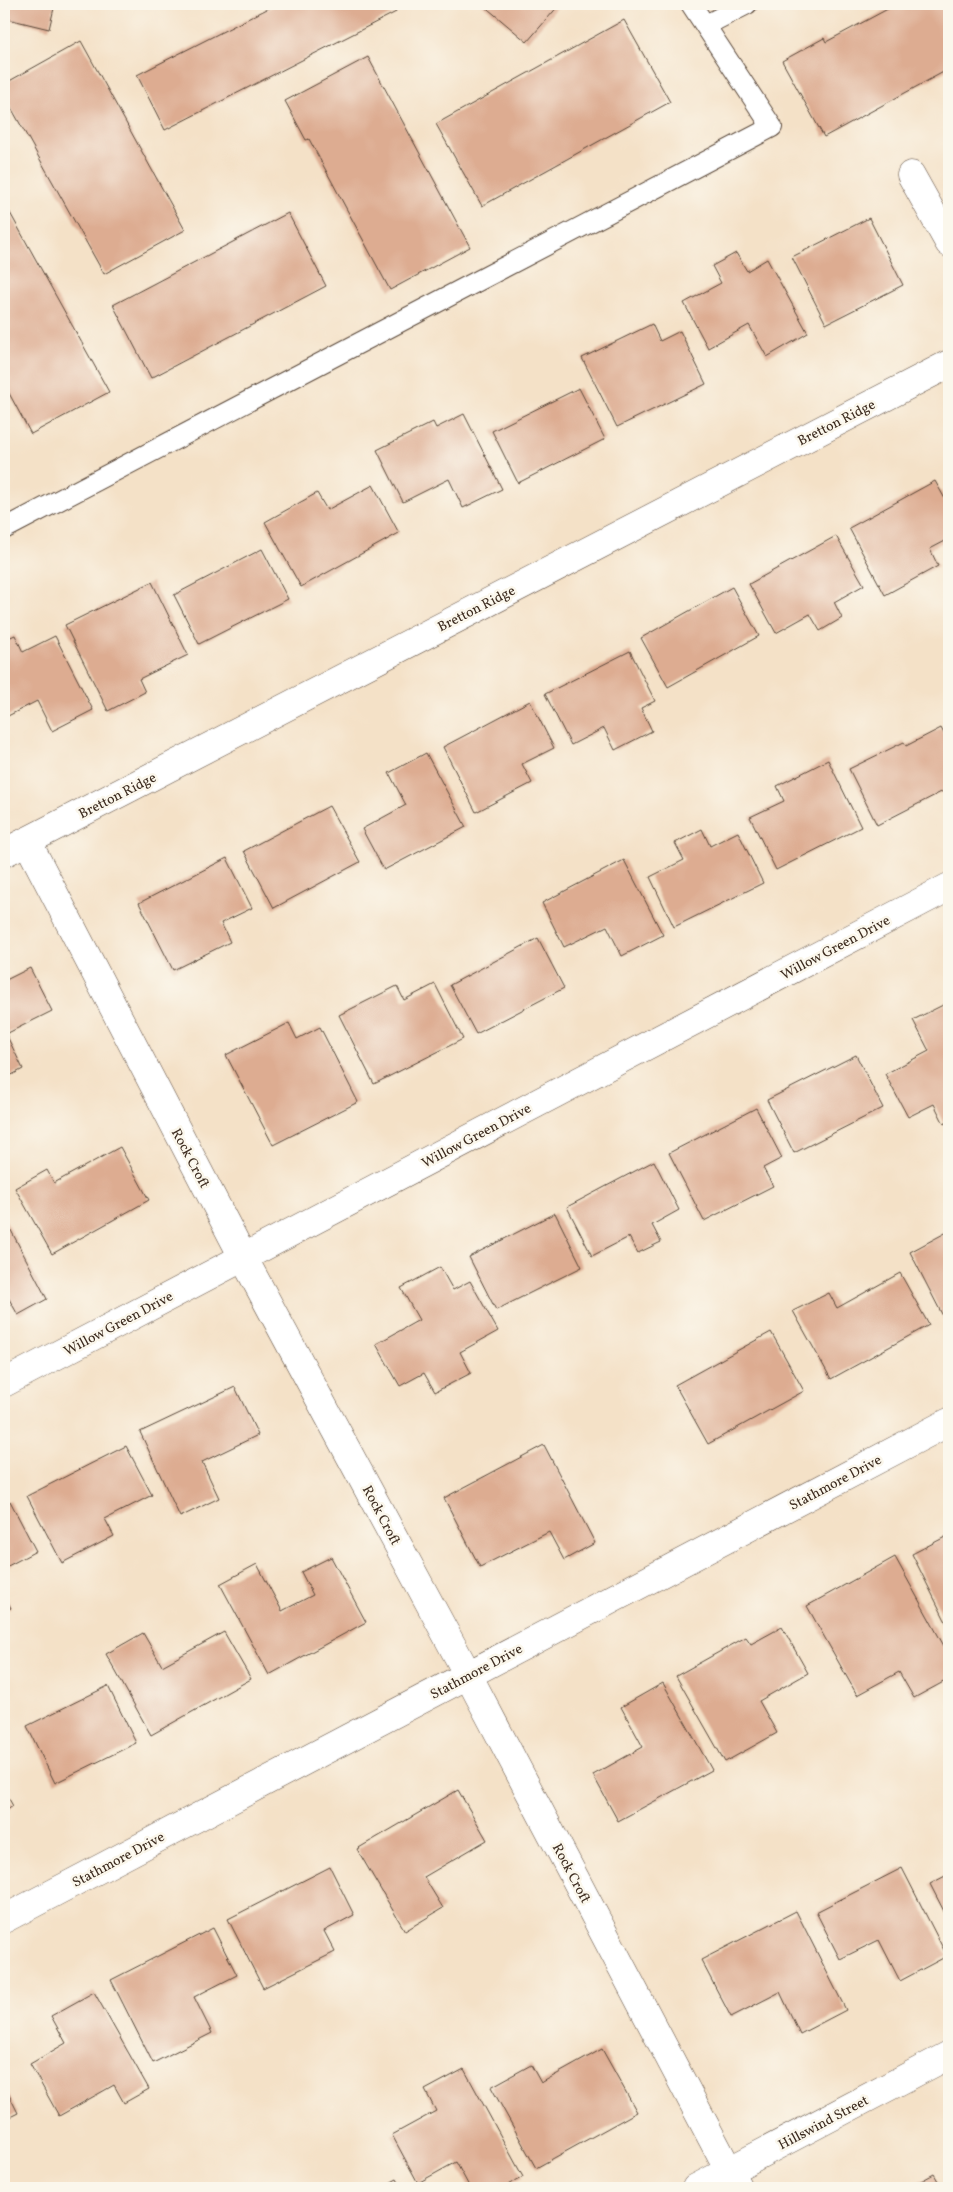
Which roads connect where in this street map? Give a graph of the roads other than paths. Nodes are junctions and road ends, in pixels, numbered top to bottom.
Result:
1 (691, 4) edge
2 (747, 4) edge
3 (706, 25) junction
4 (911, 175) dead end
5 (949, 243) edge
6 (949, 364) edge
7 (4, 529) edge
8 (15, 847) edge
9 (949, 887) edge
10 (243, 1257) junction
11 (4, 1383) edge
12 (949, 1422) edge
13 (468, 1675) junction
14 (4, 1919) edge
15 (949, 2055) edge
16 (733, 2180) edge
17 (696, 2188) edge

1 - 3 lane
2 - 3 lane
3 - 7 lane
4 - 5 street
6 - 8 street, Bretton Ridge
8 - 10 street, Rock Croft
9 - 10 street, Willow Green Drive
10 - 11 street, Willow Green Drive
10 - 13 street, Rock Croft
12 - 13 street, Stathmore Drive
13 - 14 street, Stathmore Drive
13 - 16 street, Rock Croft
15 - 16 street, Hillswind Street
16 - 17 street, Hillswind Street

